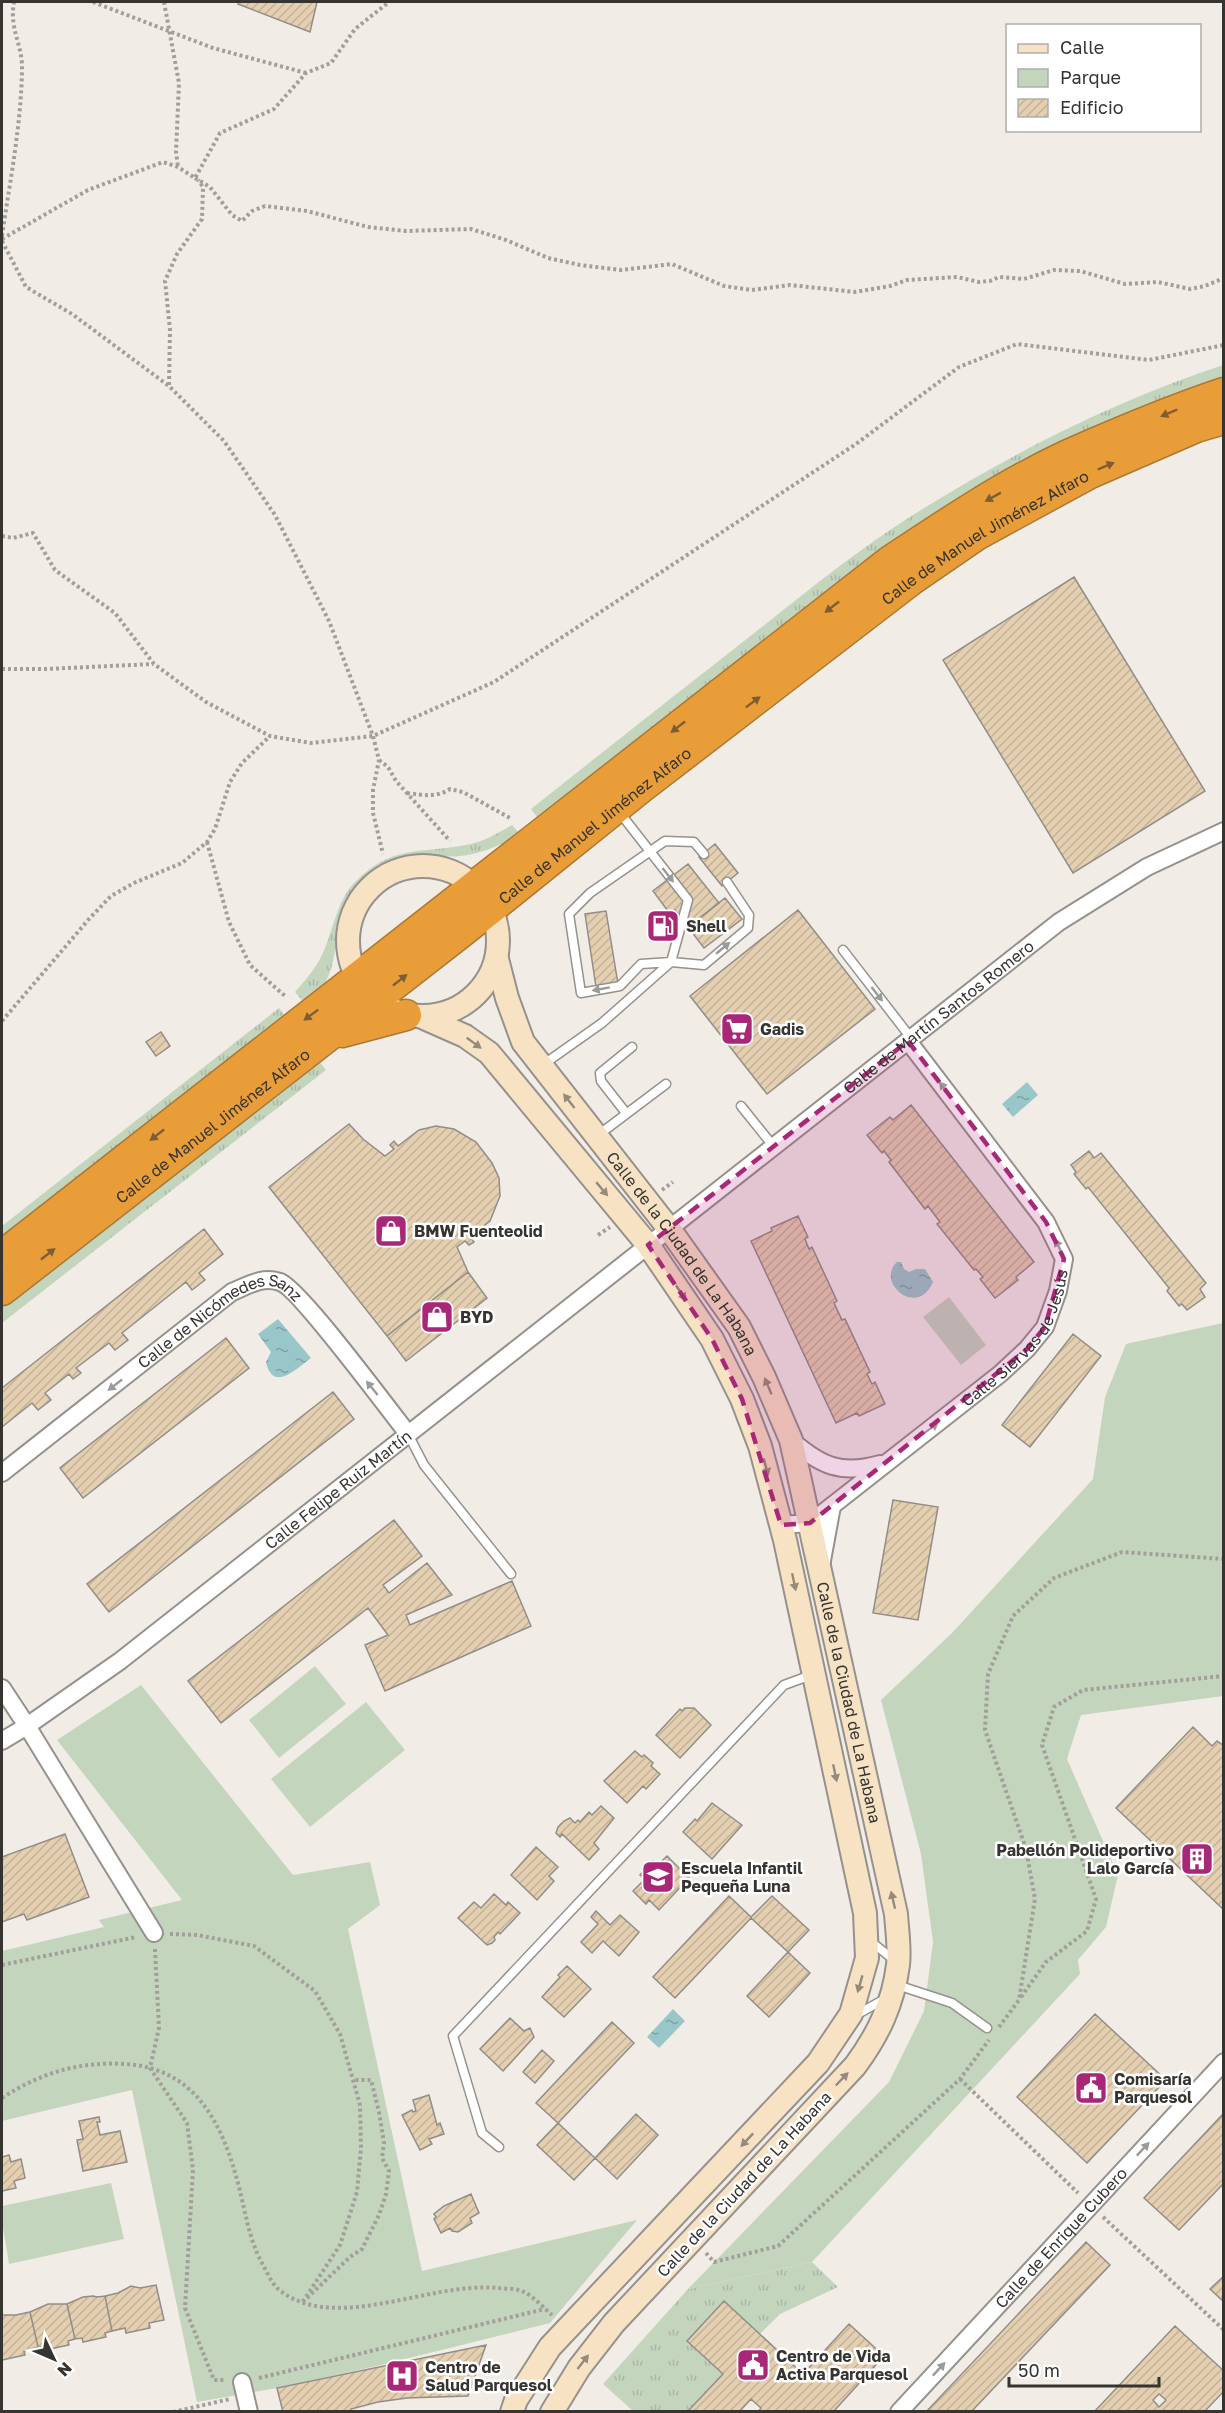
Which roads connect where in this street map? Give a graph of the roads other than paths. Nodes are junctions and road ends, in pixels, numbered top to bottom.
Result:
1 (1224, 393) edge
2 (1224, 419) edge
3 (616, 808) junction
4 (1224, 831) edge
5 (649, 850) junction
6 (704, 854) dead end
7 (727, 882) dead end
8 (484, 896) junction
9 (843, 950) dead end
10 (497, 959) junction
11 (671, 962) junction
12 (366, 989) junction
13 (414, 1016) junction
14 (327, 1036) junction
15 (909, 1039) junction
16 (632, 1047) dead end
17 (541, 1066) junction
18 (666, 1084) dead end
19 (741, 1107) dead end
20 (626, 1113) junction
21 (596, 1136) junction
22 (774, 1147) junction
23 (670, 1230) junction
24 (648, 1245) junction
25 (2, 1256) edge
26 (2, 1290) edge
27 (408, 1434) junction
28 (790, 1440) junction
29 (884, 1463) junction
30 (2, 1473) edge
31 (832, 1506) junction
32 (810, 1523) junction
33 (781, 1525) junction
34 (820, 1569) junction
35 (511, 1574) dead end
36 (814, 1674) junction
37 (2, 1688) edge
38 (27, 1726) junction
39 (2, 1741) edge
40 (154, 1933) road end
41 (867, 1938) junction
42 (894, 1981) junction
43 (847, 2019) junction
44 (987, 2028) dead end
45 (1224, 2062) edge
46 (499, 2146) dead end
47 (242, 2382) road end
48 (249, 2412) edge
49 (512, 2412) edge
50 (552, 2412) edge
51 (899, 2412) edge

1 -> 8 highway, Calle de Manuel Jiménez Alfaro
3 -> 2 highway, Calle de Manuel Jiménez Alfaro
3 - 5 lane
3 - 8 highway, Calle de Manuel Jiménez Alfaro
4 - 15 street, Calle de Martín Santos Romero
5 - 6 lane
5 -> 11 lane
11 -> 5 lane
11 -> 7 lane
8 - 10 street
8 - 12 highway, Calle de Manuel Jiménez Alfaro
8 - 12 street
9 -> 15 lane
10 - 13 street
10 - 17 street, Calle de la Ciudad de La Habana
11 - 17 lane
12 - 13 street, Calle de la Ciudad de La Habana
12 - 14 highway, Calle de Manuel Jiménez Alfaro
12 -> 25 highway, Calle de Manuel Jiménez Alfaro
13 - 14 highway
13 -> 24 street, Calle de la Ciudad de La Habana
26 -> 14 highway, Calle de Manuel Jiménez Alfaro
15 - 22 street, Calle de Martín Santos Romero
29 -> 15 street, Calle Siervas de Jesús
16 - 20 lane
21 -> 17 street, Calle de la Ciudad de La Habana
18 - 20 lane
19 - 22 lane
20 - 21 lane
21 - 23 street, Calle de la Ciudad de La Habana
22 - 23 street, Calle de Martín Santos Romero
23 - 24 street, Calle Felipe Ruiz Martín
28 -> 23 street, Calle de la Ciudad de La Habana
24 - 27 street, Calle Felipe Ruiz Martín
24 -> 33 street, Calle de la Ciudad de La Habana
27 -> 30 street, Calle de Nicómedes Sanz
27 - 35 lane
27 - 38 street, Calle Felipe Ruiz Martín
28 - 29 street, Calle Siervas de Jesús
28 - 32 street, Calle de la Ciudad de La Habana
29 - 31 street, Calle Siervas de Jesús
31 - 32 street, Calle Siervas de Jesús
31 - 34 street
32 - 33 street
32 - 34 street, Calle de la Ciudad de La Habana
33 -> 36 street, Calle de la Ciudad de La Habana
42 -> 34 street, Calle de la Ciudad de La Habana
36 -> 41 street, Calle de la Ciudad de La Habana
36 - 46 lane, Calle de la Ciudad de La Habana
37 - 38 street
38 - 39 street, Calle Felipe Ruiz Martín
38 - 40 street
41 - 42 lane
41 -> 43 street, Calle de la Ciudad de La Habana
42 - 43 lane
42 - 44 lane
50 -> 42 street, Calle de la Ciudad de La Habana
43 -> 49 street, Calle de la Ciudad de La Habana
51 -> 45 street, Calle de Enrique Cubero
47 - 48 street

